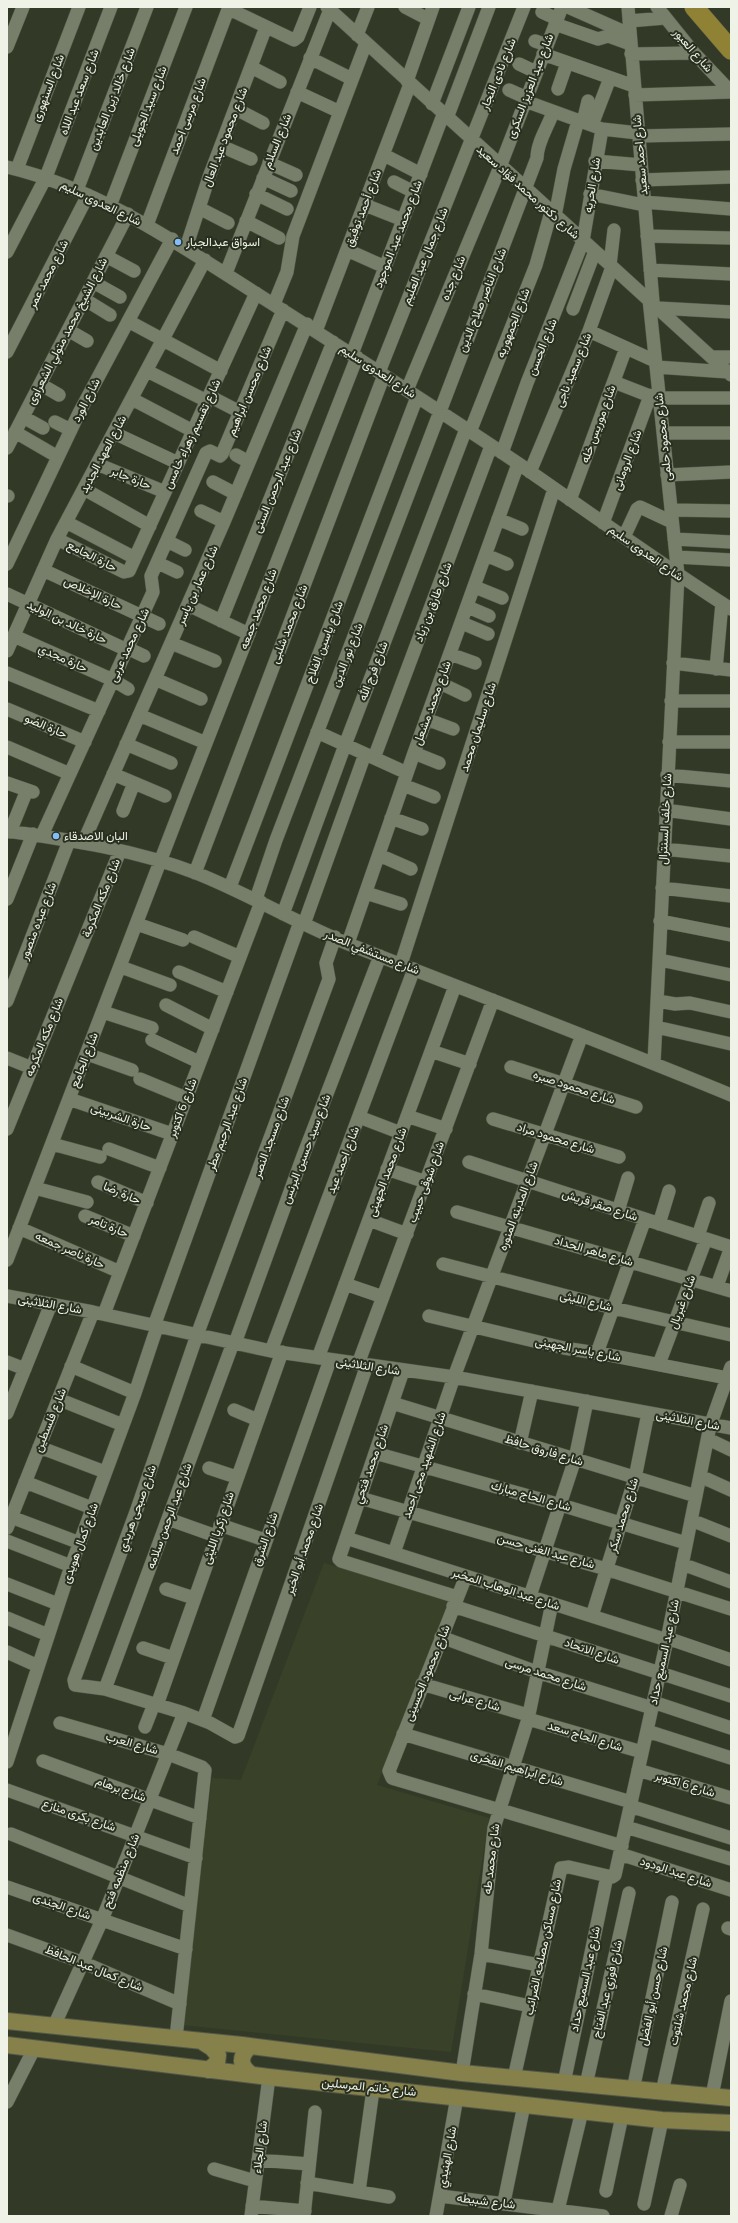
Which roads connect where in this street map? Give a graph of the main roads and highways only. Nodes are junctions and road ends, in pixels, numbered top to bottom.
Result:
1 (694, 7) edge
2 (731, 50) edge
3 (7, 2021) edge
4 (200, 2040) junction
5 (7, 2045) edge
6 (250, 2046) junction
7 (208, 2070) junction
8 (252, 2075) junction
9 (682, 2094) junction
10 (731, 2098) edge
11 (731, 2108) edge
12 (728, 2123) edge

1 - 2 highway
3 - 4 main road, شارع خاتم المرسلين
4 - 6 main road, شارع خاتم المرسلين
4 - 7 main road
5 - 7 main road, شارع خاتم المرسلين
6 - 8 main road
6 - 9 main road, شارع خاتم المرسلين
7 - 8 main road, شارع خاتم المرسلين
8 - 12 main road, شارع خاتم المرسلين
9 - 10 main road, شارع خاتم المرسلين
9 - 11 main road

